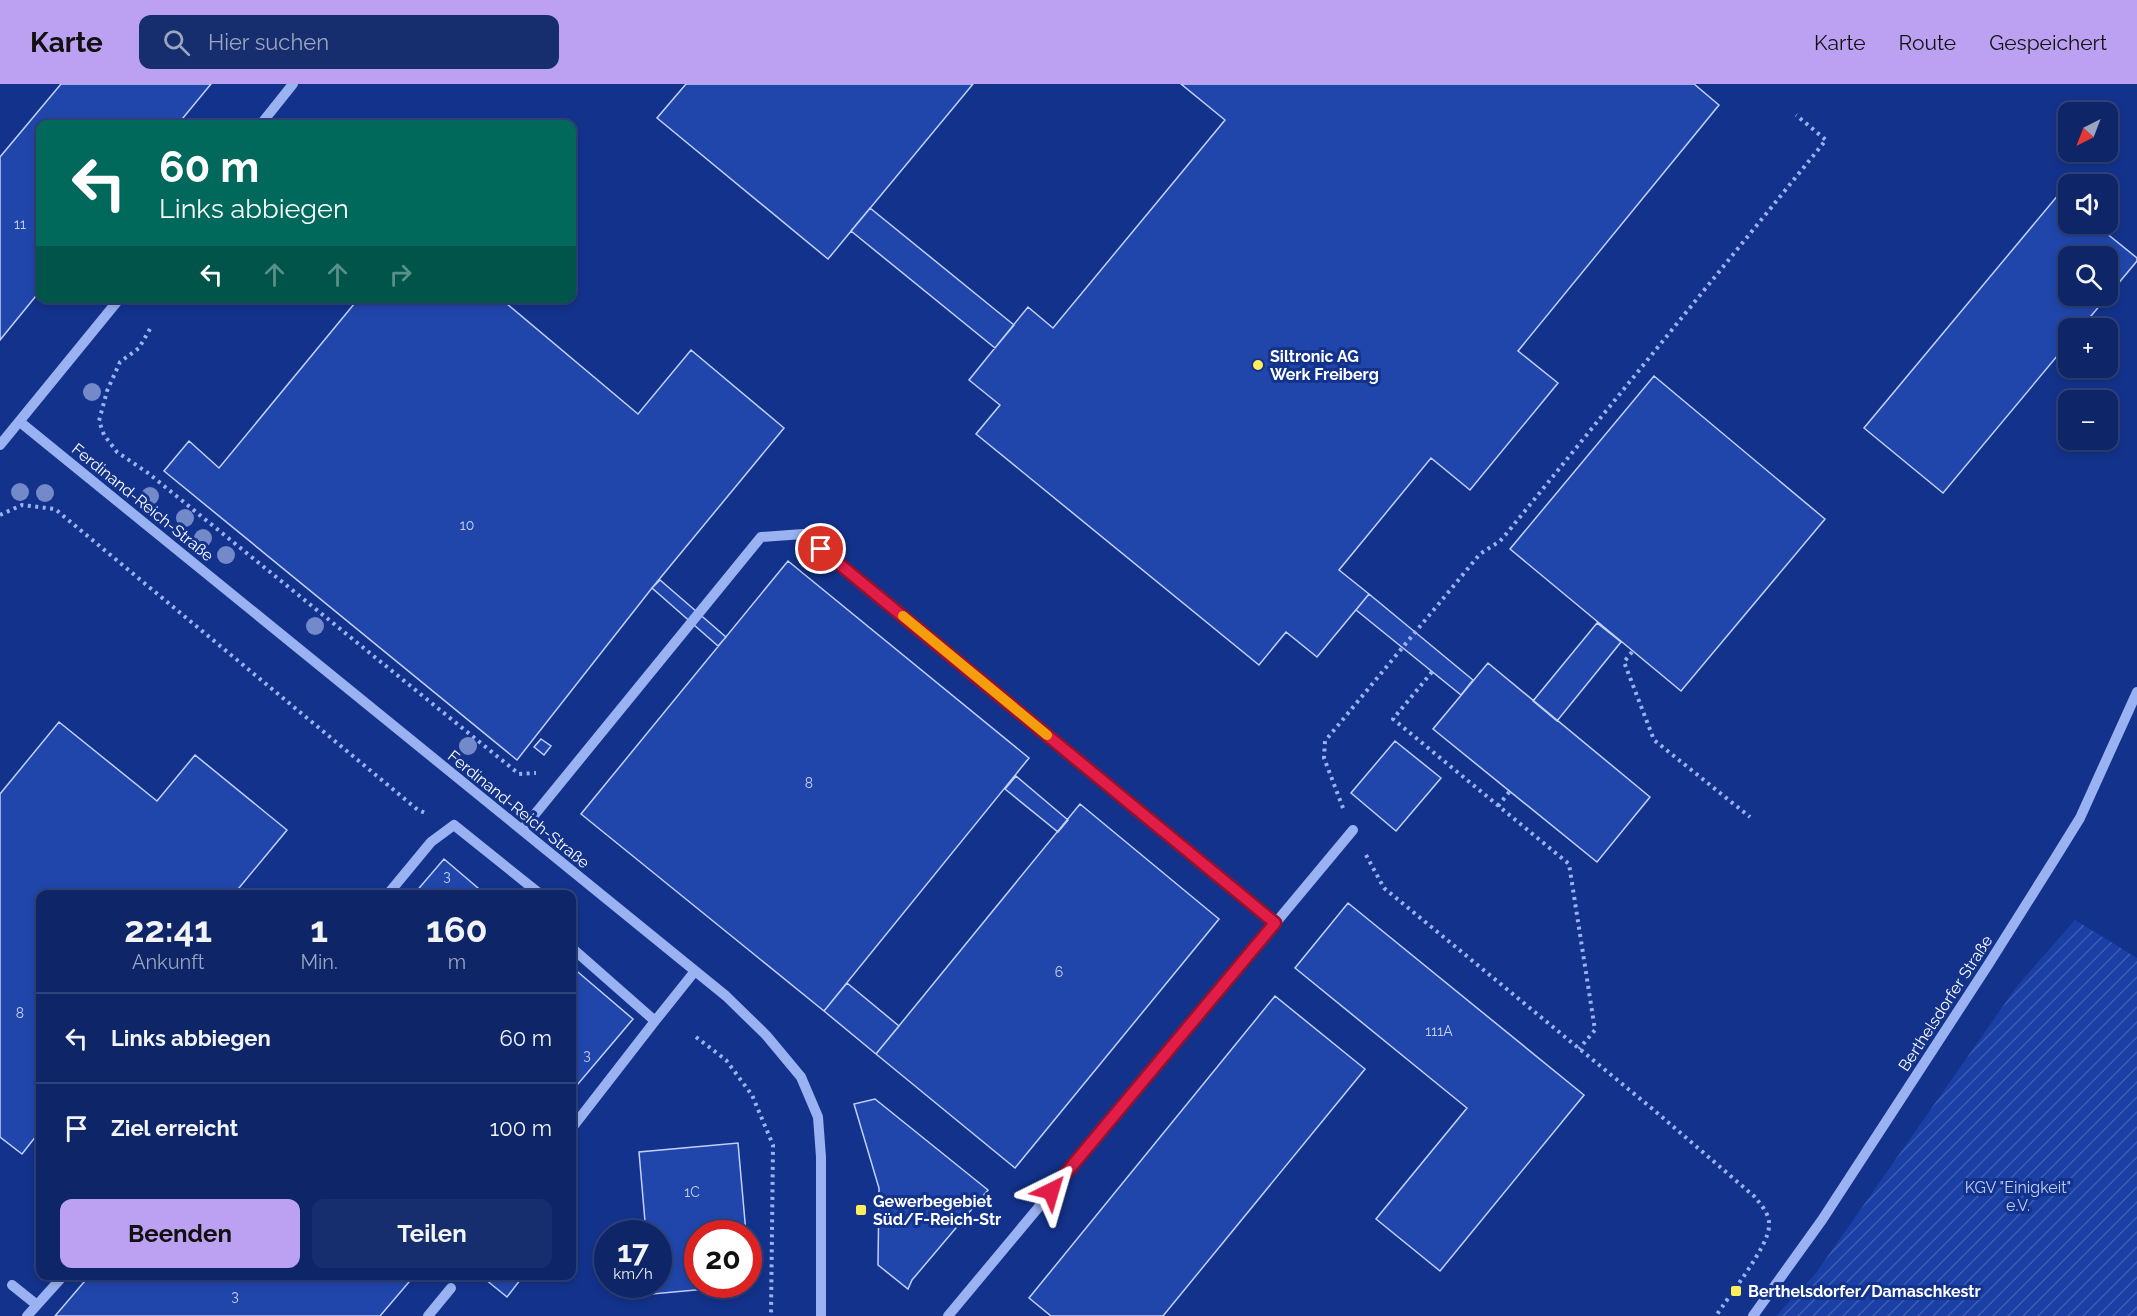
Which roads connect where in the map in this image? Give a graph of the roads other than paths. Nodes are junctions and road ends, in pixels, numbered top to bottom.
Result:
1 (293, 84) edge
2 (264, 120) edge
3 (116, 303) edge
4 (20, 422) junction
5 (0, 445) edge
6 (2137, 692) edge
7 (522, 830) junction
8 (1353, 831) road end
9 (391, 890) edge
10 (535, 890) edge
11 (1275, 923) junction
12 (576, 951) edge
13 (695, 971) junction
14 (656, 1021) junction
15 (576, 1123) edge
16 (60, 1280) edge
17 (12, 1285) dead end
18 (451, 1288) dead end
19 (37, 1305) junction
20 (27, 1316) edge
21 (428, 1316) edge
22 (821, 1316) edge
23 (948, 1316) edge
24 (1753, 1316) edge

1 - 2 street
3 - 4 street
4 - 5 street
4 - 7 street, Ferdinand-Reich-Straße
6 - 24 street, Berthelsdorfer Straße
7 - 11 street
7 - 13 street, Ferdinand-Reich-Straße
8 - 11 street
9 - 10 street
11 - 23 street
12 - 14 street
13 - 14 street
13 - 22 street, Ferdinand-Reich-Straße
14 - 15 street
16 - 19 street
17 - 19 street
18 - 21 street
19 - 20 street

